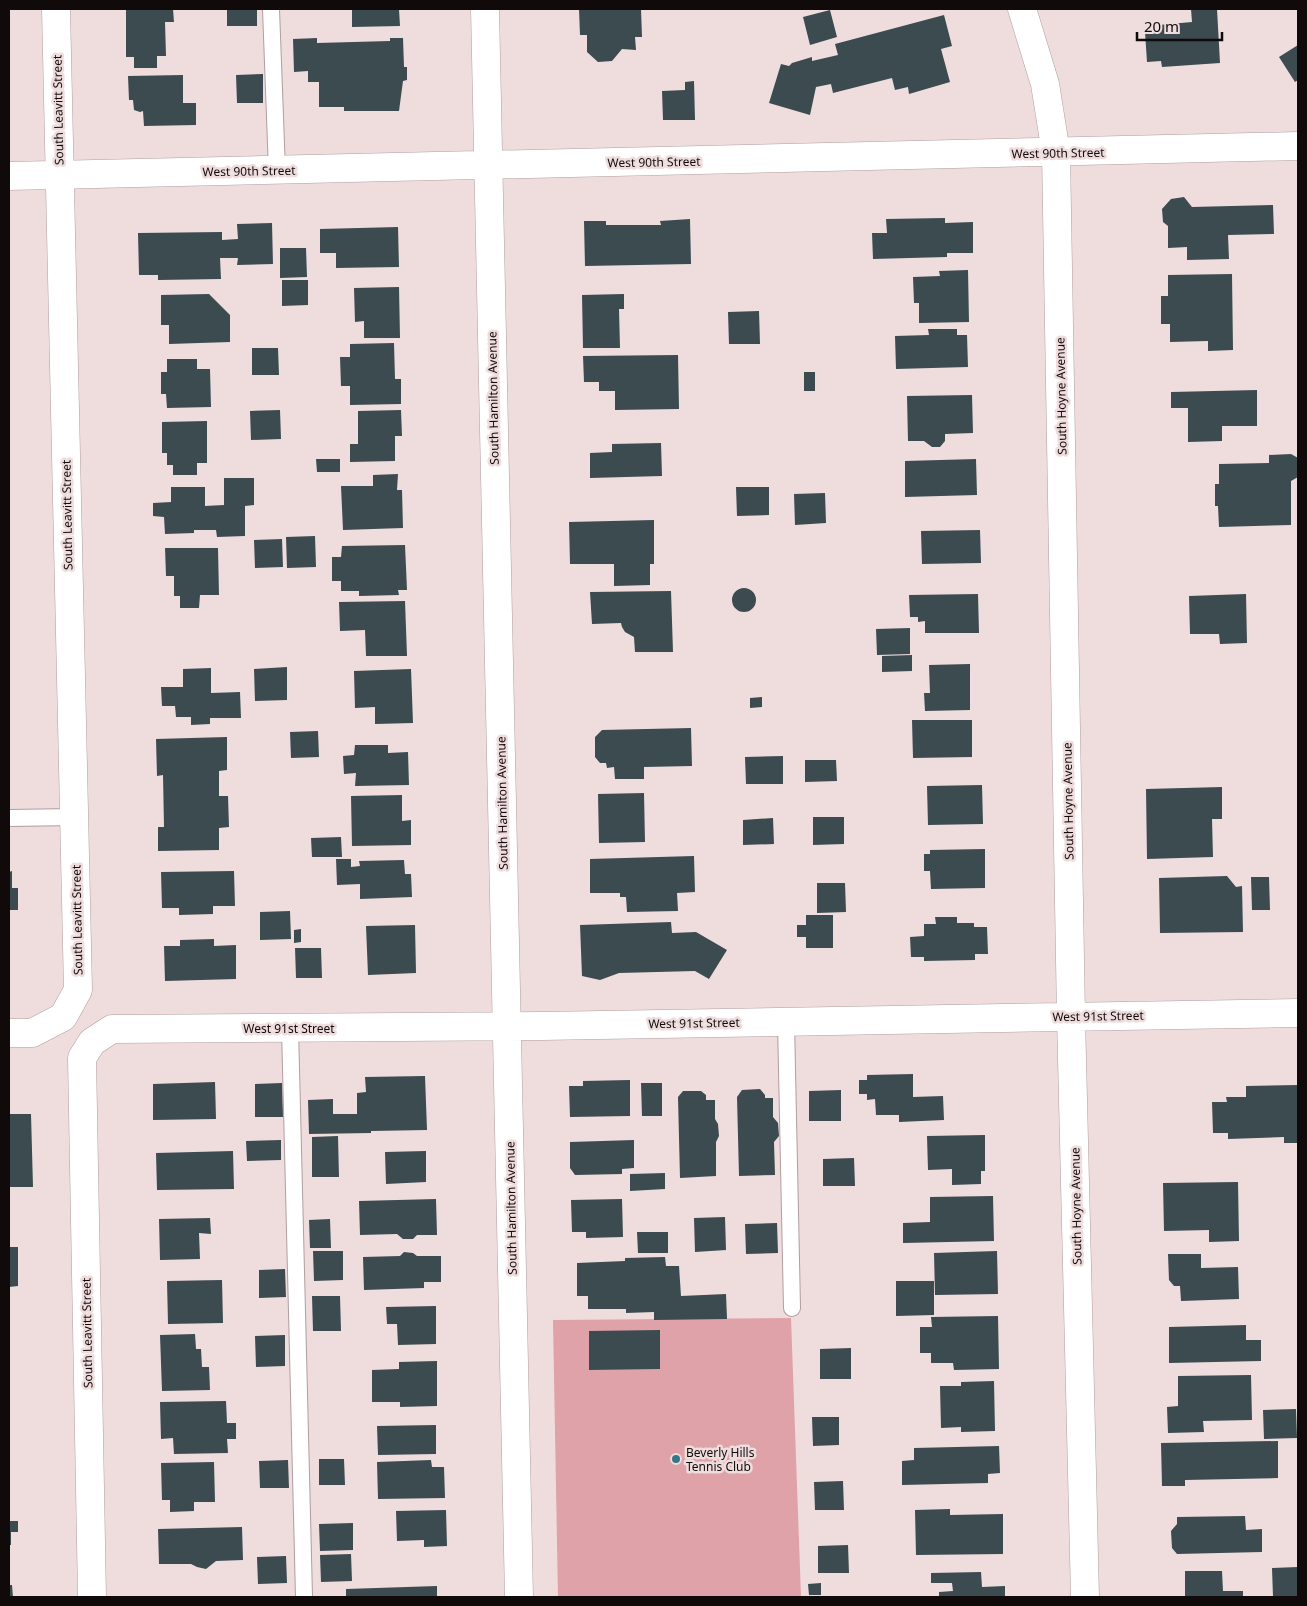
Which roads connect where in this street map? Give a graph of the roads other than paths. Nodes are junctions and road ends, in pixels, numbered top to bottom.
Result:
1 (56, 9) edge
2 (271, 9) edge
3 (485, 9) edge
4 (1022, 9) edge
5 (1298, 146) edge
6 (1056, 153) junction
7 (488, 165) junction
8 (278, 170) junction
9 (60, 175) junction
10 (9, 176) edge
11 (9, 818) edge
12 (75, 818) junction
13 (1298, 1013) edge
14 (1071, 1016) junction
15 (786, 1022) junction
16 (507, 1026) junction
17 (290, 1028) junction
18 (9, 1033) edge
19 (92, 1042) joint
20 (792, 1308) dead end
21 (92, 1597) edge
22 (304, 1597) edge
23 (520, 1597) edge
24 (1085, 1597) edge

1 - 9 street, South Leavitt Street
2 - 8 lane
3 - 7 street, South Hamilton Avenue
4 - 6 street, South Hoyne Avenue
5 - 6 street, West 90th Street
6 - 7 street, West 90th Street
6 - 14 street, South Hoyne Avenue
7 - 8 street, West 90th Street
7 - 16 street, South Hamilton Avenue
8 - 9 street, West 90th Street
9 - 10 street, West 90th Street
9 - 12 street, South Leavitt Street
11 - 12 lane
12 - 18 street, South Leavitt Street
13 - 14 street, West 91st Street
14 - 15 street, West 91st Street
14 - 24 street, South Hoyne Avenue
15 - 16 street, West 91st Street
15 - 20 lane
16 - 17 street, West 91st Street
16 - 23 street, South Hamilton Avenue
17 - 19 street, West 91st Street
17 - 22 lane
19 - 21 street, South Leavitt Street

